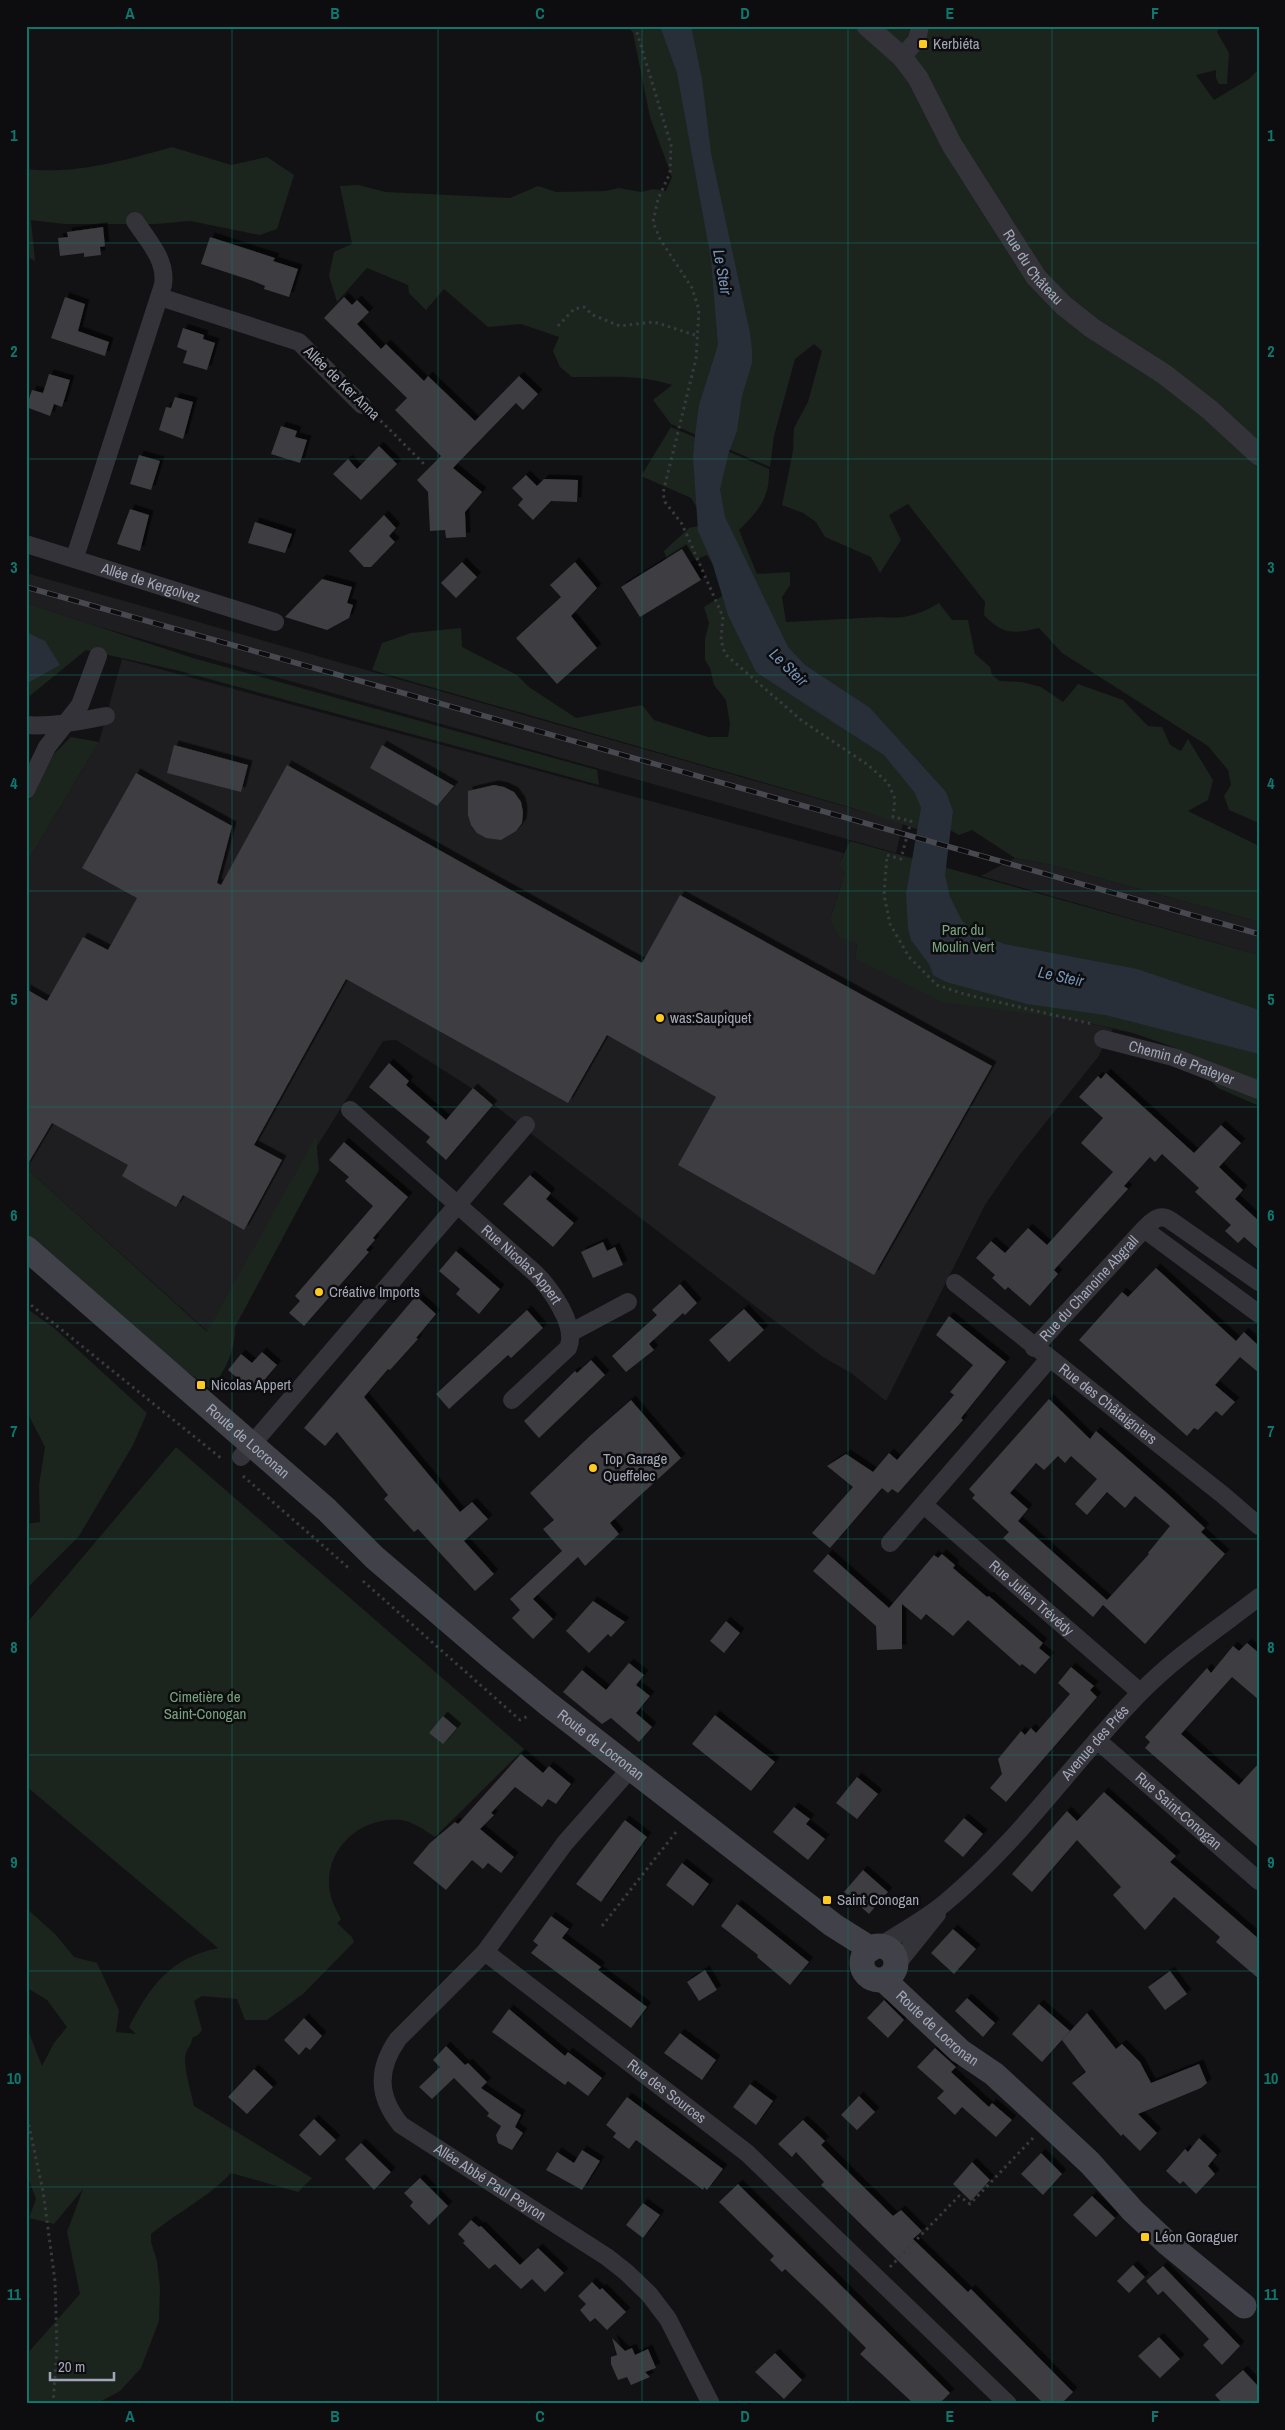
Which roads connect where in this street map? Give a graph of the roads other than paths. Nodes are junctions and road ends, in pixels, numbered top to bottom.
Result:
1 (867, 26) edge
2 (920, 26) edge
3 (902, 57) junction
4 (135, 221) dead end
5 (160, 297) junction
6 (362, 405) road end
7 (1259, 455) edge
8 (26, 544) edge
9 (74, 558) junction
10 (275, 622) dead end
11 (98, 656) dead end
12 (106, 716) dead end
13 (26, 724) edge
14 (65, 724) junction
15 (26, 790) edge
16 (1102, 1033) road end
17 (1259, 1090) edge
18 (350, 1110) dead end
19 (526, 1125) dead end
20 (460, 1204) junction
21 (1144, 1229) junction
22 (26, 1248) edge
23 (26, 1269) edge
24 (1259, 1282) edge
25 (955, 1283) dead end
26 (628, 1302) dead end
27 (1259, 1314) edge
28 (570, 1333) junction
29 (1034, 1348) junction
30 (1049, 1359) junction
31 (512, 1400) dead end
32 (239, 1459) junction
33 (924, 1505) junction
34 (1259, 1526) edge
35 (890, 1543) dead end
36 (1258, 1599) edge
37 (1140, 1692) junction
38 (1097, 1740) junction
39 (631, 1768) junction
40 (1259, 1881) edge
41 (944, 1904) junction
42 (485, 1952) junction
43 (871, 1952) junction
44 (892, 1972) junction
45 (1251, 2314) edge
46 (711, 2404) edge
47 (1008, 2404) edge

1 - 3 street, Rue du Château
2 - 3 street
3 - 7 street, Rue du Château
4 - 5 street
5 - 6 street, Allée de Ker Anna
5 - 9 street
8 - 9 street, Allée de Kergolvez
9 - 10 street, Allée de Kergolvez
11 - 14 street
12 - 14 street
13 - 14 street
14 - 15 street
16 - 17 street, Chemin de Prateyer
18 - 20 street, Rue Nicolas Appert
19 - 20 street
20 - 28 street, Rue Nicolas Appert
20 - 32 street
21 - 24 street, Rue du Chanoine Abgrall
21 - 27 street, Rue du Chanoine Abgrall
21 - 29 street, Rue du Chanoine Abgrall
22 - 32 main road, Route de Locronan
23 - 32 main road, Route de Locronan
25 - 29 street, Rue des Châtaigniers
26 - 28 street
28 - 31 street
29 - 30 street, Rue des Châtaigniers
30 - 33 street
30 - 34 street, Rue des Châtaigniers
32 - 39 main road, Route de Locronan
33 - 35 street
33 - 37 street, Rue Julien Trévédy
36 - 37 street, Avenue des Prés
37 - 38 street, Avenue des Prés
38 - 40 street, Rue Saint-Conogan
38 - 41 street, Avenue des Prés
39 - 42 street
39 - 43 main road, Route de Locronan
41 - 43 street, Avenue des Prés
41 - 44 street, Avenue des Prés
42 - 46 street, Allée Abbé Paul Peyron
42 - 47 street, Rue des Sources
43 - 44 main road, Route de Locronan
44 - 45 main road, Route de Locronan

